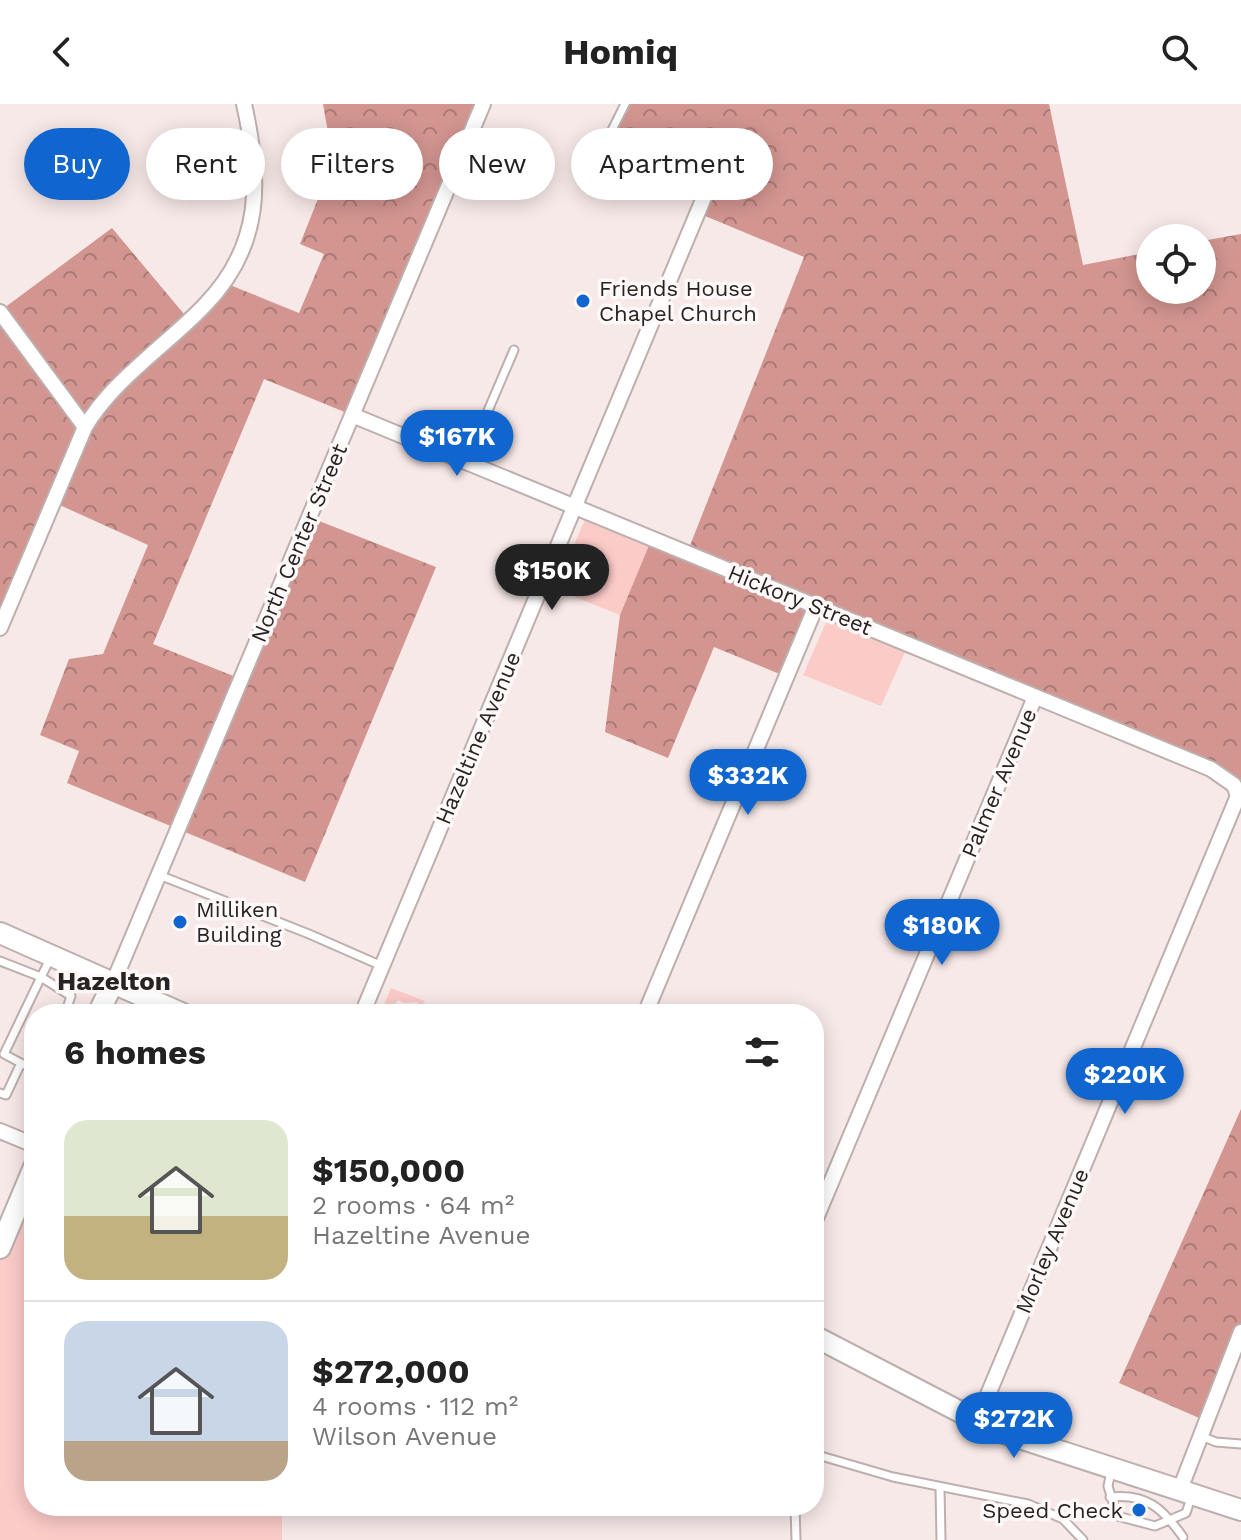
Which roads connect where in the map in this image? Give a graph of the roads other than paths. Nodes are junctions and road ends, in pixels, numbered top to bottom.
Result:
1 (244, 104) edge
2 (483, 104) edge
3 (625, 104) edge
4 (613, 128) edge
5 (703, 200) edge
6 (0, 312) edge
7 (514, 350) dead end
8 (352, 415) junction
9 (85, 427) junction
10 (466, 462) junction
11 (575, 507) junction
12 (816, 606) junction
13 (0, 628) edge
14 (1035, 697) junction
15 (1238, 796) joint
16 (159, 875) junction
17 (0, 933) edge
18 (52, 955) junction
19 (0, 961) edge
20 (382, 966) junction
21 (41, 977) junction
22 (114, 981) junction
23 (31, 997) junction
24 (40, 1001) dead end
25 (28, 1004) edge
26 (68, 1004) edge
27 (103, 1004) edge
28 (162, 1004) edge
29 (366, 1004) edge
30 (649, 1004) edge
31 (24, 1011) edge
32 (22, 1015) joint
33 (15, 1031) junction
34 (24, 1036) edge
35 (2, 1052) edge
36 (21, 1063) junction
37 (24, 1065) edge
38 (0, 1093) edge
39 (0, 1131) edge
40 (24, 1141) edge
41 (24, 1191) edge
42 (824, 1199) edge
43 (0, 1248) edge
44 (1241, 1332) edge
45 (824, 1341) edge
46 (977, 1421) junction
47 (1201, 1436) junction
48 (1241, 1444) edge
49 (824, 1457) edge
50 (1112, 1469) junction
51 (940, 1488) junction
52 (1185, 1494) junction
53 (1110, 1497) junction
54 (1241, 1510) edge
55 (795, 1516) edge
56 (1171, 1520) junction
57 (1183, 1537) dead end
58 (796, 1540) edge
59 (941, 1540) edge
60 (1083, 1540) edge

1 - 9 street
2 - 8 street, North Center Street
3 - 4 lane
5 - 11 street, Hazeltine Avenue
6 - 9 street
7 - 10 lane
8 - 10 street, Hickory Street
8 - 16 street, North Center Street
9 - 13 street
10 - 11 street, Hickory Street
11 - 12 street, Hickory Street
11 - 20 street, Hazeltine Avenue
12 - 14 street, Hickory Street
12 - 30 street
14 - 15 street, Hickory Street
14 - 42 street, Palmer Avenue
15 - 46 street, Morley Avenue
16 - 20 lane
16 - 22 street, North Center Street
17 - 18 main road
18 - 21 lane
18 - 22 main road
19 - 21 lane
20 - 29 street, Hazeltine Avenue
21 - 23 lane
21 - 26 lane
22 - 27 main road
22 - 28 main road
23 - 24 lane
23 - 25 lane
31 - 32 lane
32 - 33 lane
33 - 34 lane
33 - 35 lane
35 - 36 lane
36 - 37 lane
36 - 38 lane
39 - 40 street
41 - 43 main road
44 - 47 street
45 - 46 main road
46 - 50 main road
47 - 48 lane
47 - 52 street
49 - 51 lane
50 - 52 main road
50 - 53 lane
51 - 59 lane
51 - 60 lane
52 - 54 main road
52 - 56 lane
53 - 56 lane
53 - 56 lane
55 - 58 lane
56 - 57 lane

